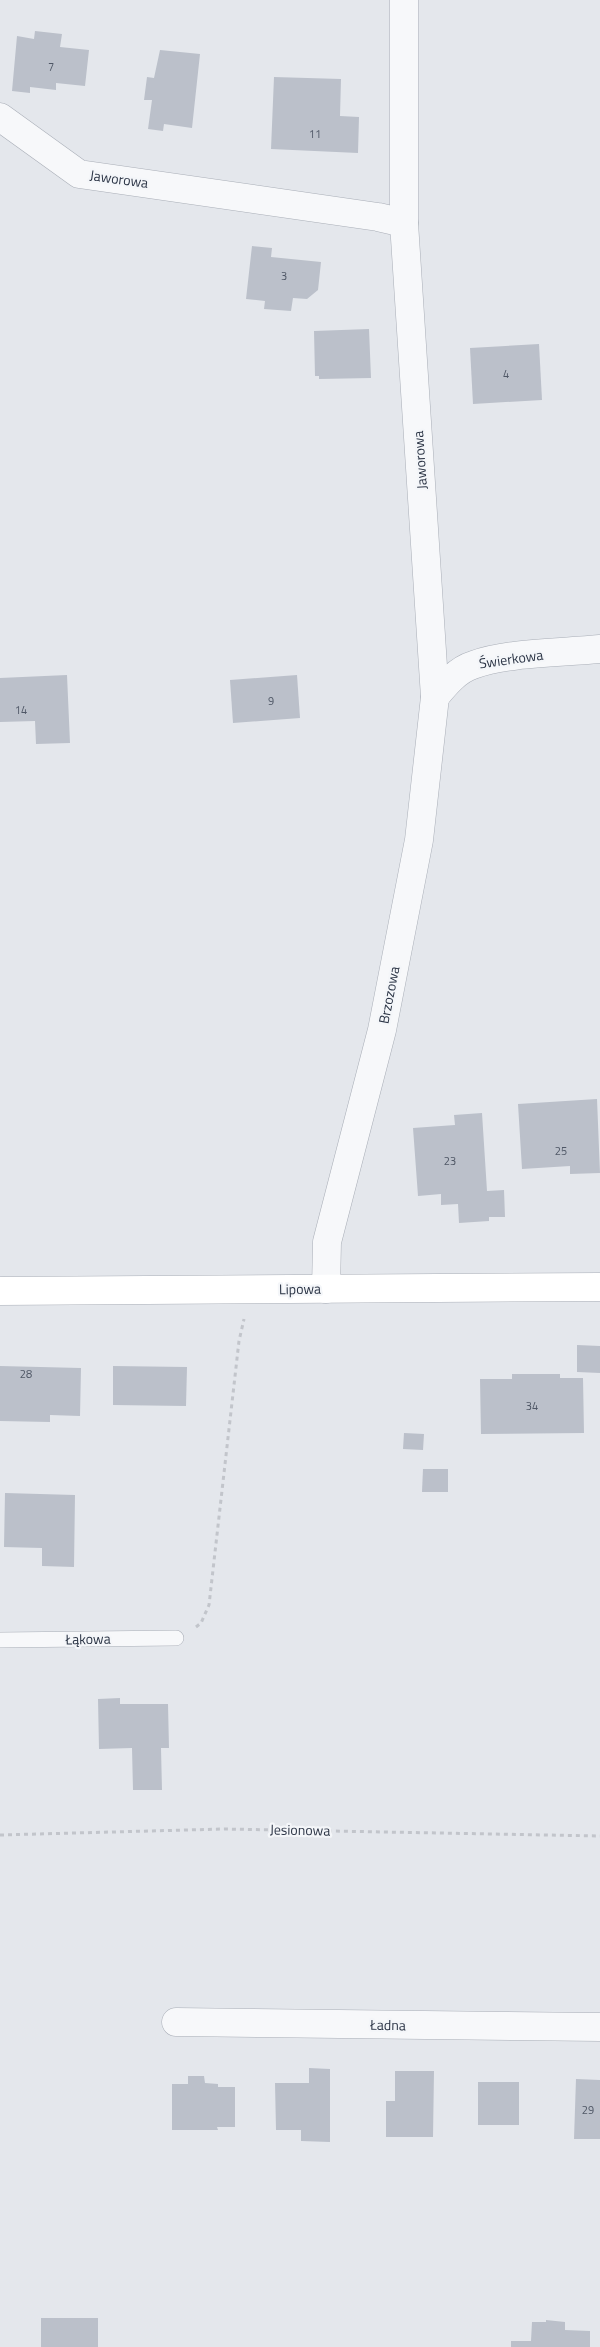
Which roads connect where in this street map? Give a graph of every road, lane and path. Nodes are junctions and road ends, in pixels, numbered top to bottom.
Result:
1 (404, 0) edge
2 (0, 117) edge
3 (404, 223) junction
4 (600, 649) edge
5 (434, 697) junction
6 (600, 1288) edge
7 (326, 1289) junction
8 (251, 1290) junction
9 (0, 1291) edge
10 (176, 1638) joint
11 (0, 1640) edge
12 (0, 1835) edge
13 (600, 1836) edge
14 (176, 2022) dead end
15 (600, 2027) edge

1 - 3 street, Jaworowa
2 - 3 street, Jaworowa
3 - 5 street, Jaworowa
4 - 5 street, Świerkowa
5 - 7 street, Brzozowa
6 - 7 street, Lipowa
7 - 8 street, Lipowa
8 - 9 street, Lipowa
8 - 10 path
10 - 11 lane, Łąkowa
12 - 13 path, Jesionowa
14 - 15 street, Ładna

